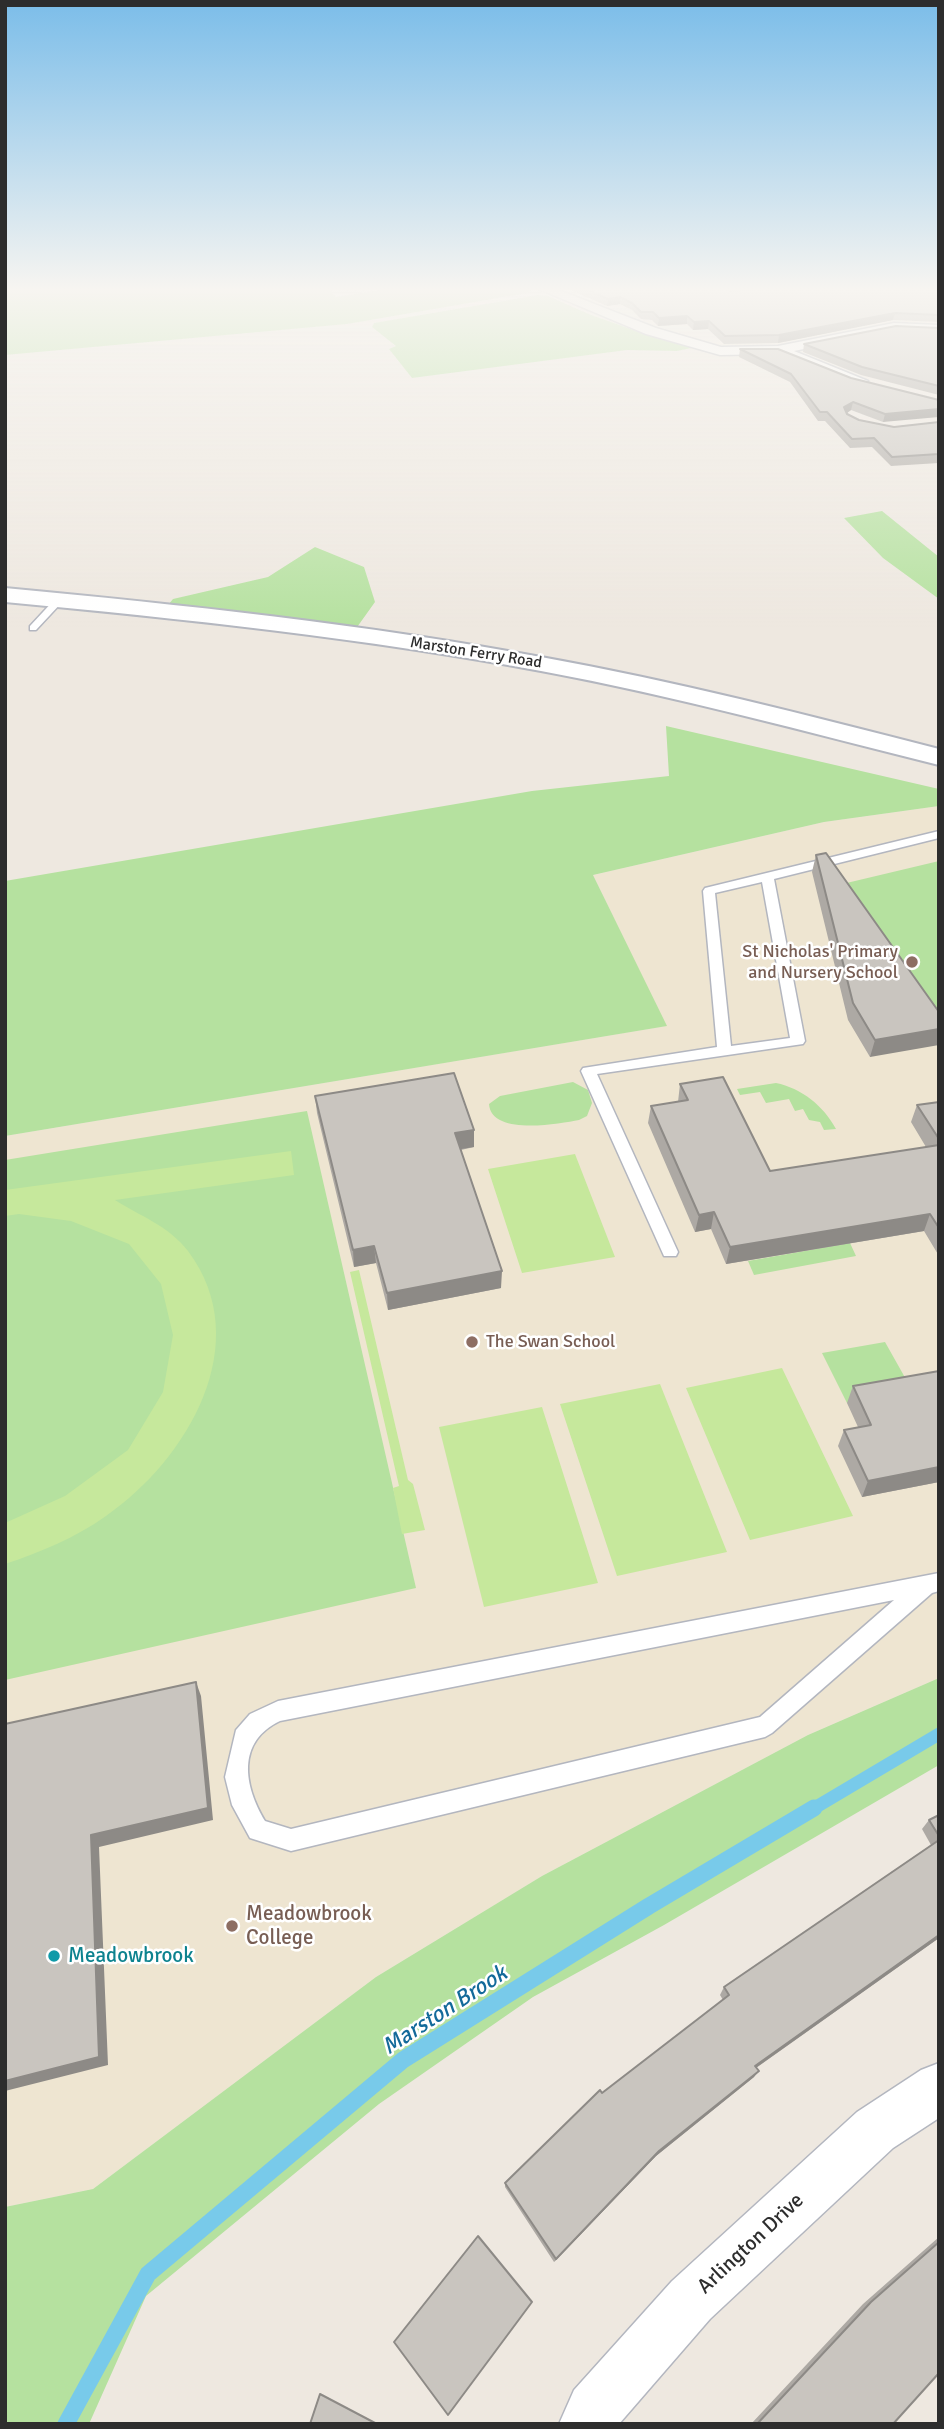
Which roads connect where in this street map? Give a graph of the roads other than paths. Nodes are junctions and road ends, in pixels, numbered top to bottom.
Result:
1 (5, 595) edge
2 (58, 600) junction
3 (33, 628) dead end
4 (939, 757) edge
5 (939, 834) edge
6 (767, 876) junction
7 (702, 1055) junction
8 (670, 1252) dead end
9 (932, 1583) edge
10 (939, 2088) edge
11 (587, 2424) edge

1 - 2 main road, Marston Ferry Road
2 - 3 lane
2 - 4 main road, Marston Ferry Road
5 - 6 lane
6 - 7 lane
6 - 7 lane
7 - 8 lane
9 - 9 lane
10 - 11 street, Arlington Drive

